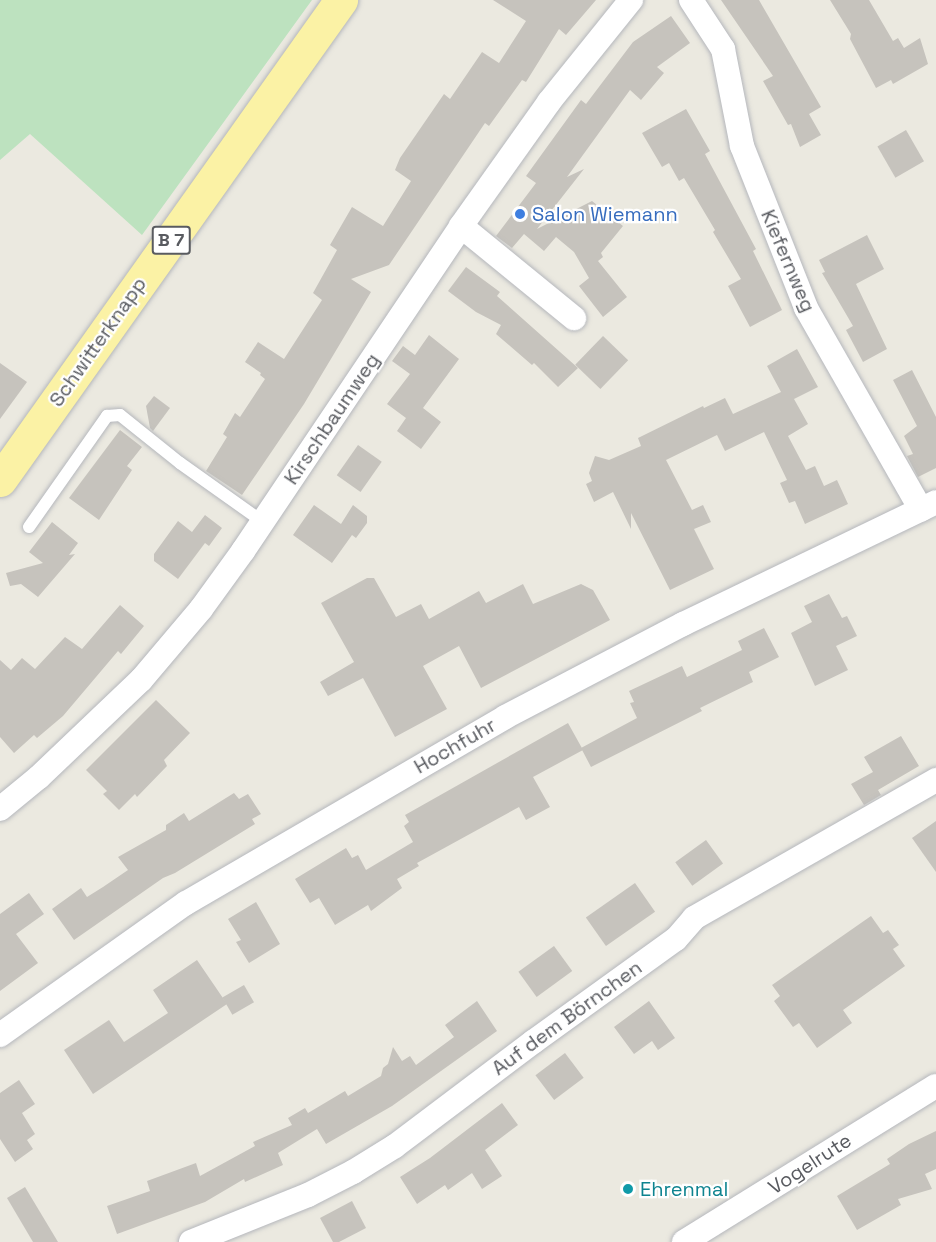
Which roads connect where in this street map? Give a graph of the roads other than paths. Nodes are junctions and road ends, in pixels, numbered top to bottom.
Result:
1 (341, 0) edge
2 (631, 0) edge
3 (691, 0) edge
4 (461, 226) junction
5 (574, 318) dead end
6 (0, 480) edge
7 (928, 506) edge
8 (263, 522) junction
9 (29, 527) dead end
10 (936, 780) edge
11 (0, 809) edge
12 (0, 1035) edge
13 (936, 1086) edge
14 (191, 1242) edge
15 (684, 1242) edge

1 - 6 main road, Schwitterknapp / B 7
2 - 4 street, Kirschbaumweg
3 - 7 street, Kiefernweg
4 - 5 street
4 - 8 street, Kirschbaumweg
7 - 12 street, Hochfuhr
8 - 9 lane
8 - 11 street, Kirschbaumweg
10 - 14 street, Auf dem Börnchen
13 - 15 street, Vogelrute

